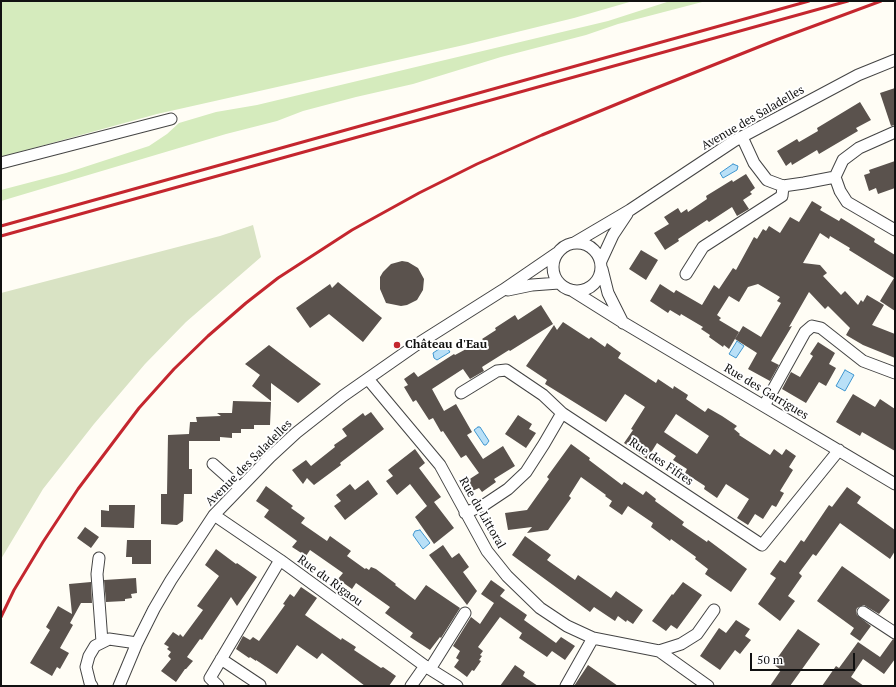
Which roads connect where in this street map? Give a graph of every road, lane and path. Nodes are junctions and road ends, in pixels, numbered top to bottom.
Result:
1 (895, 60) edge
2 (171, 119) dead end
3 (895, 132) edge
4 (742, 137) junction
5 (1, 163) edge
6 (835, 177) junction
7 (783, 186) junction
8 (630, 210) junction
9 (895, 230) edge
10 (574, 242) junction
11 (557, 253) junction
12 (601, 265) junction
13 (686, 274) dead end
14 (559, 283) junction
15 (503, 290) junction
16 (573, 291) junction
17 (624, 323) junction
18 (895, 373) edge
19 (368, 379) junction
20 (461, 393) dead end
21 (764, 406) junction
22 (562, 413) junction
23 (839, 450) junction
24 (213, 464) dead end
25 (895, 484) edge
26 (240, 488) junction
27 (465, 513) junction
28 (214, 515) junction
29 (99, 558) dead end
30 (280, 560) junction
31 (714, 610) dead end
32 (863, 612) dead end
33 (465, 613) dead end
34 (895, 633) edge
35 (593, 638) junction
36 (102, 642) junction
37 (137, 643) junction
38 (659, 651) junction
39 (221, 659) junction
40 (427, 668) junction
41 (92, 686) edge
42 (119, 686) edge
43 (218, 686) edge
44 (259, 686) edge
45 (411, 686) edge
46 (457, 686) edge
47 (566, 686) edge
48 (708, 686) edge

1 - 4 street, Avenue des Saladelles
2 - 5 street
3 - 6 street
4 - 7 street
4 - 8 street, Avenue des Saladelles
6 - 7 street
6 - 9 street
7 - 13 street
8 - 10 street, Avenue des Saladelles
8 - 12 street, Avenue des Saladelles
10 - 11 street
10 - 12 street
11 - 14 street
11 - 15 street, Avenue des Saladelles
12 - 16 street
12 - 17 street
14 - 15 street, Avenue des Saladelles
14 - 16 street
15 - 19 street, Avenue des Saladelles
16 - 17 street, Rue des Garrigues
17 - 21 street, Rue des Garrigues
18 - 21 street
19 - 26 street, Avenue des Saladelles
19 - 27 street, Rue du Littoral
20 - 22 street
21 - 23 street, Rue des Garrigues
22 - 23 street, Rue des Fifres
22 - 27 street
23 - 25 street, Rue des Garrigues
24 - 26 street
26 - 28 street, Avenue des Saladelles
27 - 35 street, Rue du Littoral
28 - 30 street, Rue du Rigaou
28 - 37 street, Avenue des Saladelles
29 - 36 street
30 - 39 street
30 - 40 street, Rue du Rigaou
31 - 38 street, Rue du Littoral
32 - 34 street
33 - 40 street
35 - 38 street, Rue du Littoral
35 - 47 street
36 - 37 street
36 - 41 street
37 - 42 street, Avenue des Saladelles
38 - 48 street, Rue du Littoral
39 - 43 street
39 - 44 street
40 - 45 street
40 - 46 street, Rue du Rigaou

